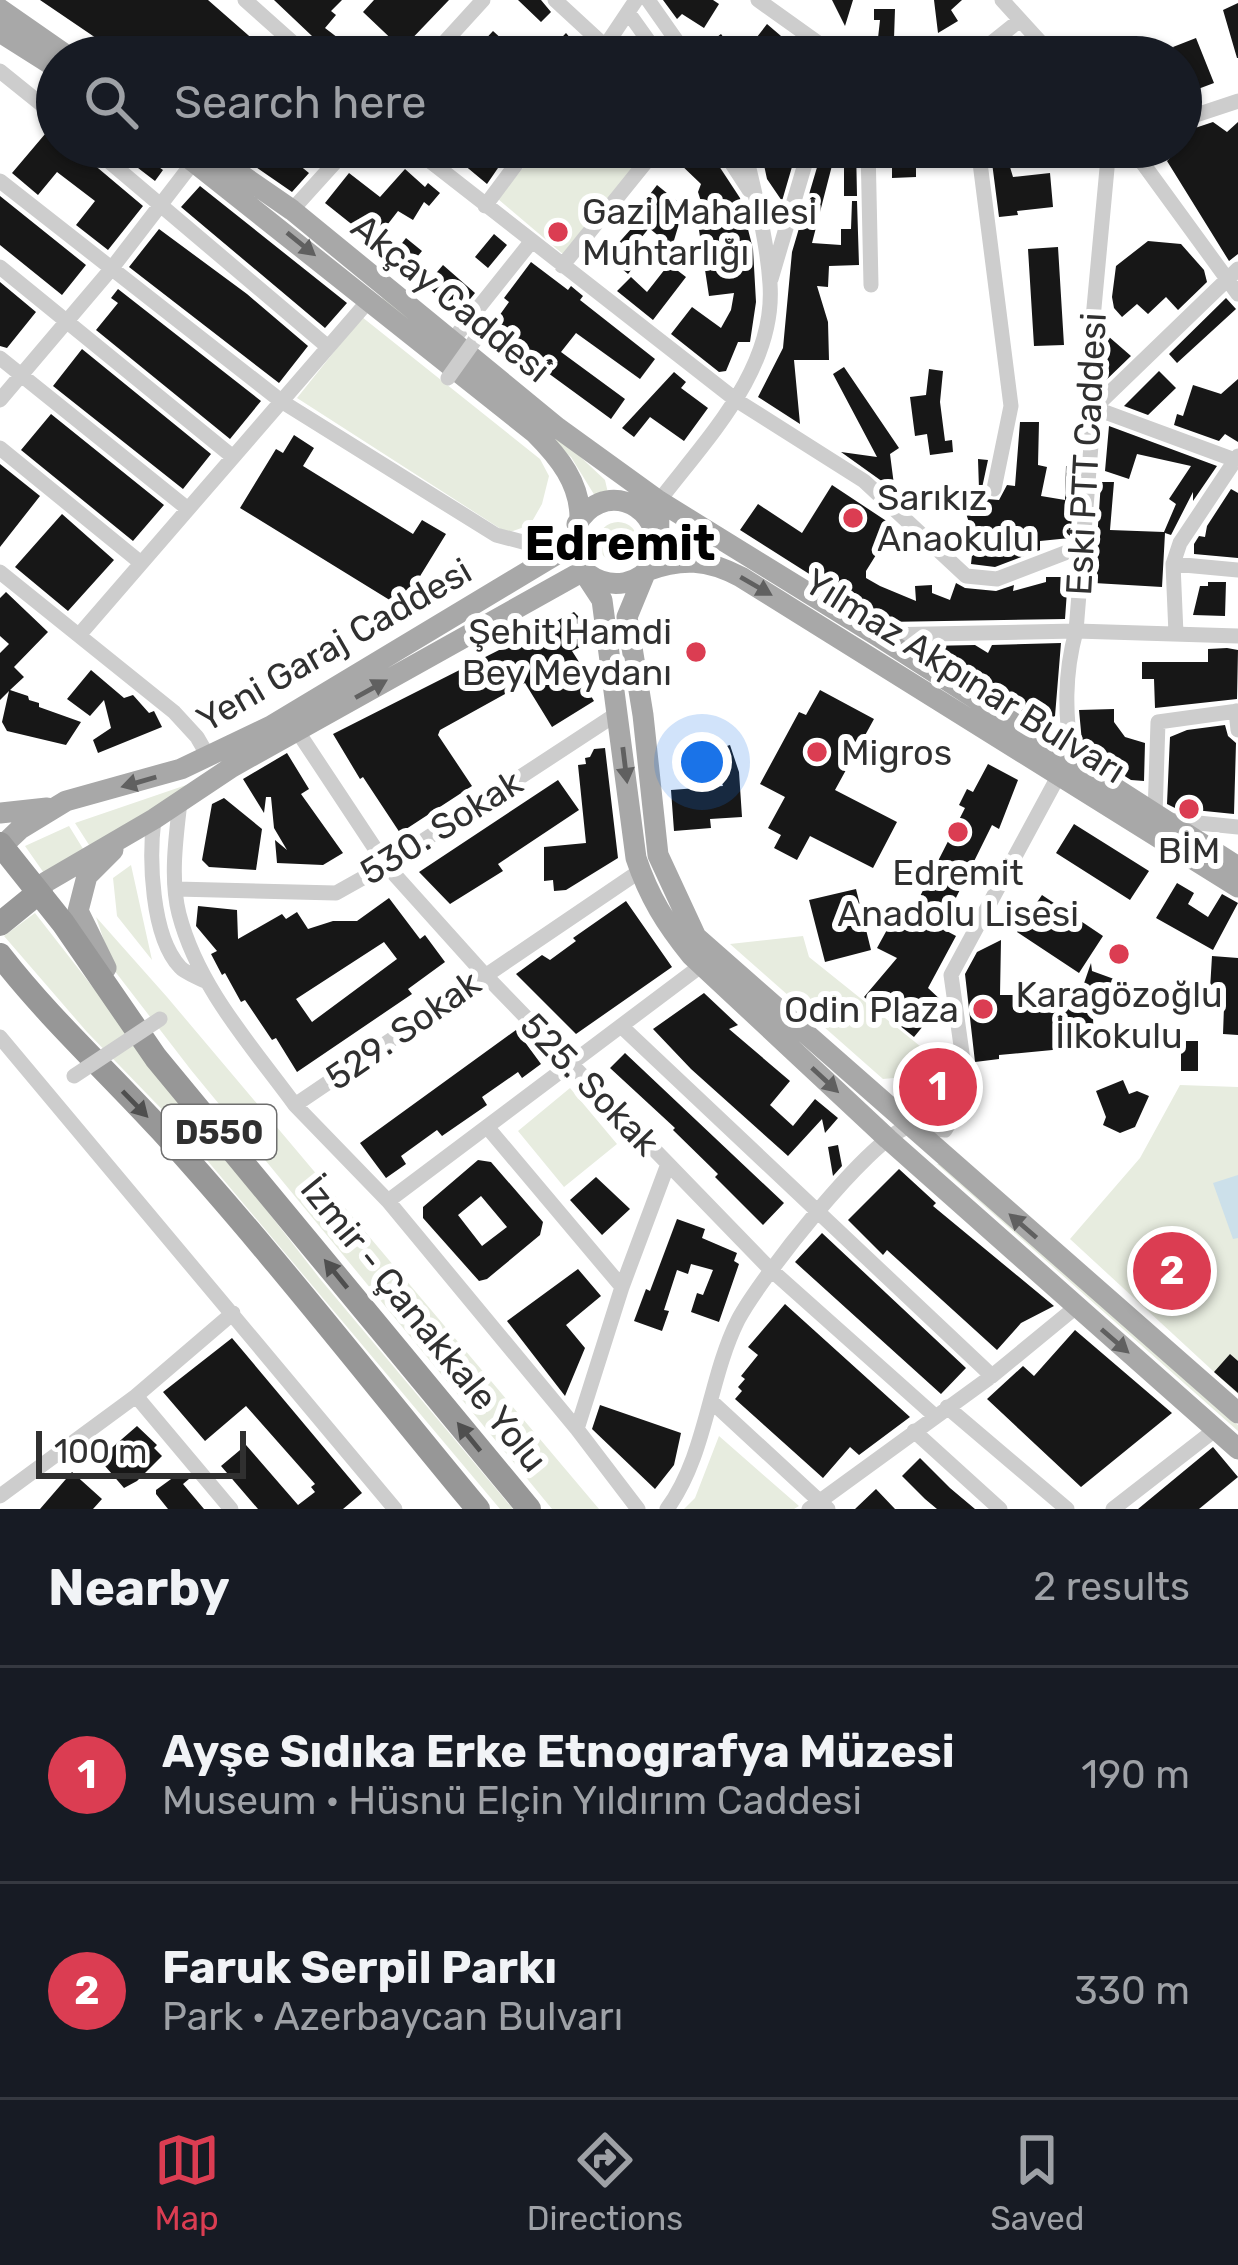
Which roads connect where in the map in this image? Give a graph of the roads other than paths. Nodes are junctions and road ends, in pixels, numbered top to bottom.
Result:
1 (245, 0) edge
2 (483, 0) edge
3 (555, 0) edge
4 (648, 0) edge
5 (758, 0) edge
6 (1002, 0) edge
7 (633, 7) edge
8 (0, 10) edge
9 (1020, 20) junction
10 (0, 32) edge
11 (38, 36) edge
12 (285, 36) edge
13 (450, 36) edge
14 (588, 36) edge
15 (613, 36) edge
16 (649, 36) edge
17 (673, 36) edge
18 (808, 36) edge
19 (1000, 36) edge
20 (1035, 36) edge
21 (36, 55) edge
22 (0, 71) edge
23 (36, 100) edge
24 (1238, 101) edge
25 (1202, 113) edge
26 (116, 168) edge
27 (188, 168) edge
28 (219, 168) edge
29 (225, 168) edge
30 (330, 168) edge
31 (438, 168) edge
32 (514, 168) edge
33 (641, 168) edge
34 (735, 168) edge
35 (749, 168) edge
36 (804, 168) edge
37 (868, 168) edge
38 (981, 168) edge
39 (1107, 168) edge
40 (1148, 168) edge
41 (0, 181) edge
42 (756, 200) junction
43 (160, 206) junction
44 (484, 206) junction
45 (292, 210) junction
46 (531, 242) junction
47 (562, 266) junction
48 (0, 267) edge
49 (112, 268) junction
50 (1233, 274) edge
51 (770, 282) junction
52 (871, 284) dead end
53 (1238, 294) edge
54 (370, 299) junction
55 (68, 320) junction
56 (463, 340) junction
57 (328, 347) junction
58 (0, 358) edge
59 (22, 375) junction
60 (448, 377) dead end
61 (0, 400) edge
62 (736, 400) junction
63 (281, 401) junction
64 (1094, 408) junction
65 (0, 448) edge
66 (233, 457) junction
67 (1236, 458) edge
68 (994, 488) dead end
69 (617, 500) junction
70 (659, 501) junction
71 (188, 508) junction
72 (580, 518) junction
73 (572, 545) junction
74 (657, 547) junction
75 (1083, 547) junction
76 (141, 563) junction
77 (1173, 564) junction
78 (1238, 570) edge
79 (584, 571) junction
80 (646, 571) junction
81 (0, 572) edge
82 (1076, 631) junction
83 (80, 634) junction
84 (1176, 634) junction
85 (878, 635) junction
86 (1238, 635) edge
87 (1237, 711) edge
88 (618, 713) junction
89 (292, 723) junction
90 (1238, 730) edge
91 (208, 756) junction
92 (1066, 766) junction
93 (180, 802) junction
94 (54, 807) junction
95 (0, 813) edge
96 (1159, 817) junction
97 (154, 819) junction
98 (1238, 827) edge
99 (126, 835) junction
100 (1, 845) edge
101 (386, 865) junction
102 (1238, 867) edge
103 (640, 871) junction
104 (1238, 887) edge
105 (176, 889) junction
106 (38, 893) junction
107 (0, 924) edge
108 (0, 955) edge
109 (702, 965) junction
110 (484, 974) junction
111 (205, 981) junction
112 (160, 1019) dead end
113 (622, 1026) junction
114 (0, 1037) edge
115 (156, 1058) junction
116 (571, 1065) junction
117 (74, 1076) dead end
118 (295, 1105) junction
119 (910, 1126) junction
120 (488, 1128) junction
121 (889, 1139) junction
122 (668, 1164) junction
123 (388, 1201) junction
124 (817, 1211) junction
125 (770, 1268) junction
126 (622, 1287) junction
127 (1076, 1307) junction
128 (233, 1313) junction
129 (992, 1376) junction
130 (136, 1396) junction
131 (711, 1401) junction
132 (941, 1412) junction
133 (1238, 1413) edge
134 (577, 1429) junction
135 (1216, 1429) junction
136 (914, 1431) junction
137 (1238, 1449) edge
138 (0, 1496) edge
139 (819, 1506) edge
140 (391, 1508) edge
141 (231, 1509) edge
142 (478, 1509) edge
143 (529, 1509) edge
144 (638, 1509) edge
145 (667, 1509) edge
146 (1000, 1509) edge
147 (1066, 1509) edge
148 (1113, 1509) edge

1 - 12 street
2 - 13 street
3 - 14 street
4 - 17 street
5 - 18 street
6 - 9 street
7 - 15 street
7 - 16 street
8 - 11 main road
9 - 19 street
9 - 20 street
10 - 21 main road
22 - 23 street
24 - 25 street
26 - 43 street
27 - 43 street
28 -> 54 main road, Akçay Caddesi
29 - 45 main road, Akçay Caddesi
30 - 45 street
31 - 44 street
32 - 44 street
33 - 47 street
34 - 42 street
35 - 42 street
36 - 51 street
37 - 52 street
38 - 68 street
39 - 64 street, Eski PTT Caddesi
40 - 50 street
41 - 49 street
42 - 51 street
43 - 49 street
43 - 57 street
44 - 46 street
45 - 56 main road, Akçay Caddesi
46 - 47 street
46 - 56 street
47 - 62 street
48 - 55 street
49 - 55 street
49 - 63 street
50 - 53 street
50 - 64 street
51 - 62 street
54 - 57 street
54 - 72 main road, Akçay Caddesi
55 - 59 street
55 - 66 street
56 - 60 street, bridge
56 - 70 main road, Akçay Caddesi
57 - 63 street
58 - 59 street
59 - 61 street
59 - 71 street
62 - 70 street
62 - 75 street
63 - 66 street
63 - 73 street
64 - 67 street
64 - 75 street, Eski PTT Caddesi
65 - 76 street
66 - 71 street
67 - 77 street
69 - 70 main road
69 - 72 main road
69 - 74 main road
70 - 74 main road
70 - 85 main road, Yılmaz Akpınar Bulvarı
71 - 76 street
72 - 73 main road
73 - 79 main road
73 - 89 main road, Yeni Garaj Caddesi
74 - 80 main road
75 - 82 street, Eski PTT Caddesi
76 - 83 street
77 - 78 street
77 - 84 street
79 - 80 main road
79 - 88 main road
89 -> 79 main road, Yeni Garaj Caddesi
80 -> 92 main road, Yılmaz Akpınar Bulvarı
80 - 119 main road
81 - 83 street
82 - 84 street
82 - 85 street
82 - 92 street, Eski PTT Caddesi
83 - 91 street
84 - 86 street
85 - 92 main road, Yılmaz Akpınar Bulvarı
87 - 90 street
87 - 96 street
88 - 101 street, 530. Sokak
88 -> 103 main road
89 - 91 main road, Yeni Garaj Caddesi
89 - 93 main road, Yeni Garaj Caddesi
89 - 101 street, 525. Sokak
91 -> 94 main road, Yeni Garaj Caddesi
92 - 96 main road, Yılmaz Akpınar Bulvarı
92 - 104 main road, Yılmaz Akpınar Bulvarı
92 - 119 street
93 - 97 main road, Yeni Garaj Caddesi
93 - 105 street
94 - 95 main road
94 - 100 main road
96 - 98 street
96 - 102 main road, Yılmaz Akpınar Bulvarı
97 - 99 main road, Yeni Garaj Caddesi
97 - 111 street
99 - 106 main road, Yeni Garaj Caddesi
99 - 115 main road
100 - 106 highway, İzmir - Çanakkale Yolu / D550
101 - 105 street, 530. Sokak
101 - 110 street, 525. Sokak
103 - 109 main road
103 - 110 street, 529. Sokak
105 - 111 street
106 - 107 highway
106 - 115 highway, İzmir - Çanakkale Yolu / D550
108 -> 142 highway, İzmir - Çanakkale Yolu / D550
109 - 113 street
109 -> 121 main road
110 - 116 street, 525. Sokak
110 - 118 street, 529. Sokak
111 - 118 street, 529. Sokak
112 - 117 street, bridge
113 - 116 street
113 - 124 street
114 - 128 street
143 -> 115 highway, İzmir - Çanakkale Yolu / D550
116 - 120 street
116 - 122 street, 525. Sokak
118 - 123 street
119 - 121 street
133 -> 119 main road
120 - 123 street
120 - 126 street
121 - 124 street
121 - 127 main road
122 - 125 street, 525. Sokak
122 - 126 street
123 - 134 street
124 - 125 street
124 - 129 street
125 - 131 street
125 - 132 street, 525. Sokak
126 - 134 street
127 - 129 street
127 -> 135 main road
128 - 130 street
128 - 140 street
129 - 132 street
130 - 138 street
130 - 141 street
131 - 139 street
131 - 145 street
132 - 136 street
132 - 147 street, 525. Sokak
134 - 144 street
135 - 137 main road
135 - 148 street
136 - 139 street
136 - 146 street

